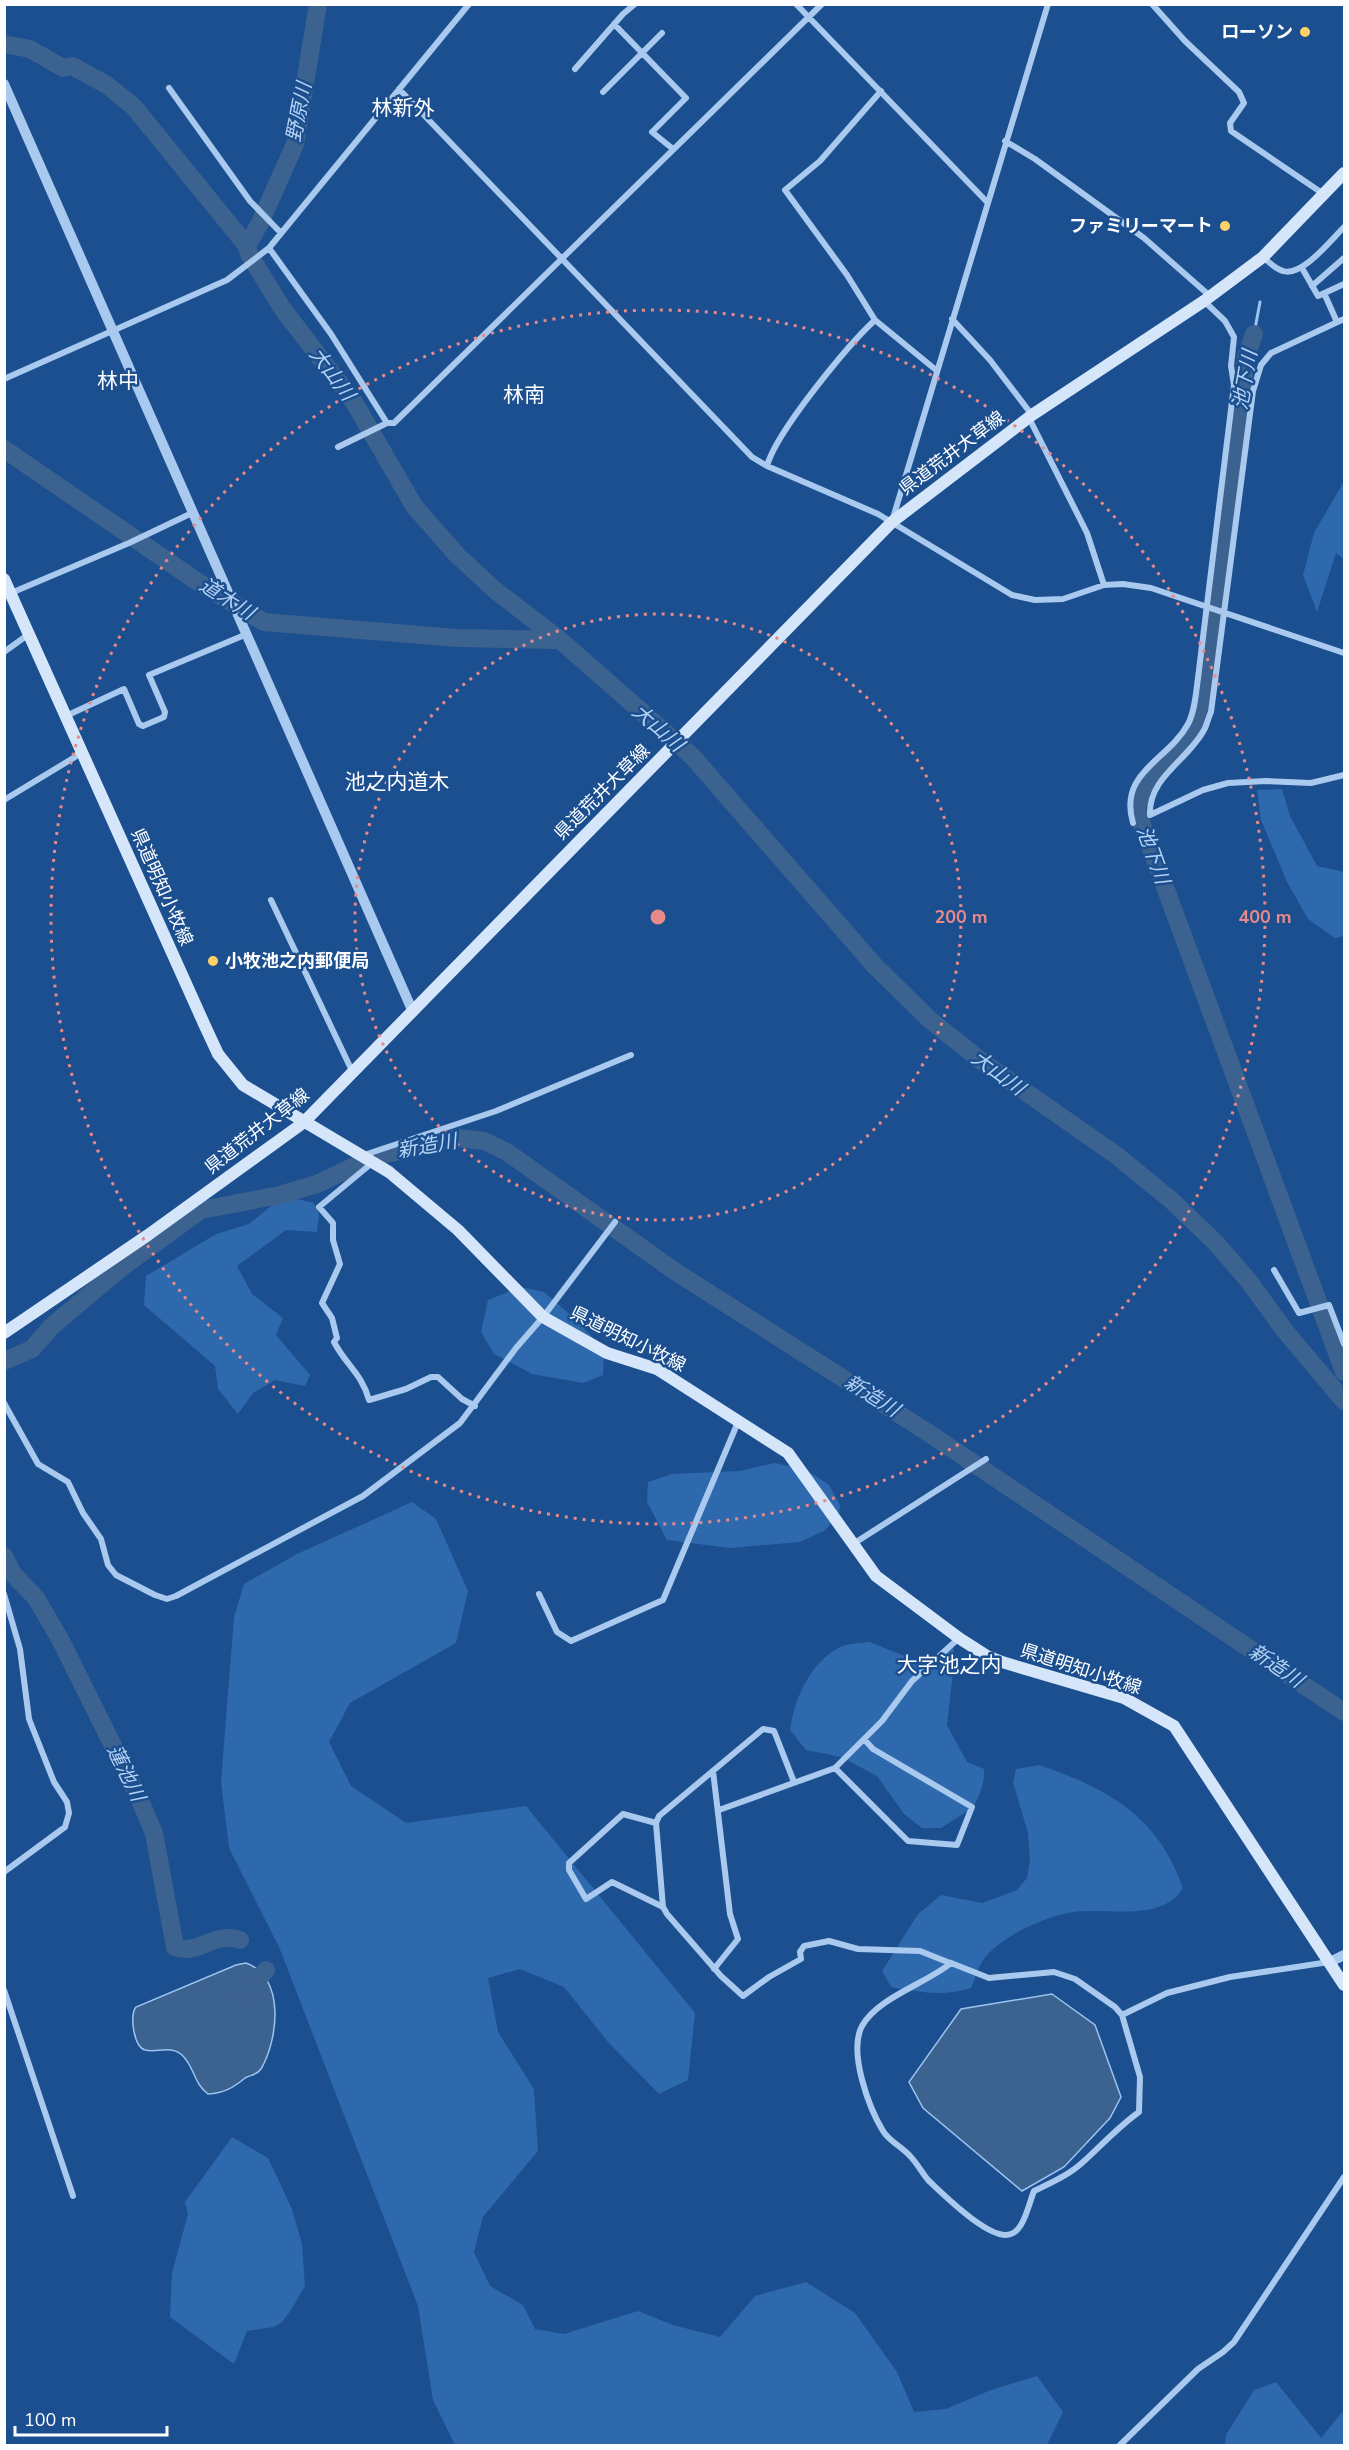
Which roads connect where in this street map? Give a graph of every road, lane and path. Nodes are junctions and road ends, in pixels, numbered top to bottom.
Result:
1 (469, 4) edge
2 (635, 4) edge
3 (796, 4) edge
4 (822, 4) edge
5 (1048, 4) edge
6 (1152, 4) edge
7 (809, 18) junction
8 (614, 24) junction
9 (662, 33) dead end
10 (640, 52) junction
11 (575, 69) dead end
12 (4, 84) edge
13 (169, 88) dead end
14 (399, 89) junction
15 (882, 90) junction
16 (603, 92) dead end
17 (1005, 141) junction
18 (673, 149) junction
19 (1344, 164) edge
20 (1344, 173) edge
21 (1334, 184) junction
22 (1324, 195) junction
23 (987, 202) junction
24 (1344, 228) edge
25 (281, 233) junction
26 (269, 248) junction
27 (1263, 257) junction
28 (562, 258) junction
29 (1344, 258) edge
30 (1302, 268) junction
31 (1344, 284) edge
32 (1312, 286) junction
33 (1324, 293) junction
34 (1207, 299) junction
35 (952, 319) junction
36 (1344, 319) edge
37 (875, 320) junction
38 (1337, 322) junction
39 (112, 330) junction
40 (936, 370) junction
41 (4, 379) edge
42 (1030, 417) junction
43 (385, 424) junction
44 (338, 447) dead end
45 (766, 466) junction
46 (192, 513) junction
47 (892, 522) junction
48 (4, 579) edge
49 (1104, 585) junction
50 (11, 593) junction
51 (1207, 608) junction
52 (1226, 613) junction
53 (30, 634) junction
54 (247, 634) junction
55 (4, 652) edge
56 (1344, 653) edge
57 (66, 716) junction
58 (80, 750) junction
59 (1344, 775) edge
60 (4, 800) edge
61 (1133, 823) dead end
62 (271, 900) dead end
63 (413, 1012) junction
64 (631, 1055) dead end
65 (353, 1073) junction
66 (303, 1123) junction
67 (369, 1159) junction
68 (615, 1222) dead end
69 (1274, 1270) dead end
70 (543, 1317) junction
71 (4, 1334) edge
72 (1344, 1344) edge
73 (4, 1403) edge
74 (475, 1406) junction
75 (738, 1422) junction
76 (986, 1459) dead end
77 (852, 1544) junction
78 (4, 1594) edge
79 (539, 1594) dead end
80 (958, 1638) junction
81 (864, 1739) junction
82 (835, 1767) junction
83 (713, 1771) junction
84 (794, 1782) junction
85 (719, 1810) junction
86 (656, 1823) junction
87 (4, 1872) edge
88 (663, 1906) junction
89 (1344, 1955) edge
90 (1330, 1962) junction
91 (951, 1963) junction
92 (714, 1969) junction
93 (1344, 1985) edge
94 (4, 1990) edge
95 (6, 2000) edge
96 (1122, 2015) junction
97 (1344, 2177) edge
98 (73, 2196) dead end
99 (1119, 2445) edge

1 - 14 street
2 - 8 street
3 - 7 street
4 - 7 street
5 - 17 street
6 - 22 street
7 - 15 street
7 - 18 street
8 - 10 street
8 - 11 street
9 - 10 street
10 - 16 street
10 - 18 street
12 - 39 street
13 - 25 street
14 - 25 street
14 - 28 street
15 - 23 street
15 - 37 street
17 - 23 street
17 - 34 street
18 - 28 street
19 - 21 main road, 県道荒井大草線
20 - 21 main road, 県道荒井大草線
21 - 22 main road, 県道荒井大草線
22 - 27 main road, 県道荒井大草線
23 - 35 street
24 - 30 street
25 - 26 street
26 - 39 street
26 - 43 street
27 - 30 street
27 - 34 main road, 県道荒井大草線
28 - 43 street
28 - 45 street
29 - 32 street
30 - 32 street
31 - 33 street
32 - 33 street
33 - 38 street
34 - 42 main road, 県道荒井大草線
34 - 51 street
35 - 40 street
35 - 42 street
36 - 38 street
37 - 40 street
37 - 45 street
38 - 52 street
39 - 41 street
39 - 46 street
40 - 47 street
42 - 47 main road, 県道荒井大草線
42 - 49 street
43 - 44 street
45 - 47 street
46 - 50 street
46 - 54 street
47 - 49 street
47 - 63 main road, 県道荒井大草線
48 - 50 main road, 県道明知小牧線
49 - 51 street
50 - 53 main road, 県道明知小牧線
51 - 52 street
51 - 61 street
52 - 56 street
52 - 59 street
53 - 55 street
53 - 57 main road, 県道明知小牧線
54 - 57 street
54 - 63 street
57 - 58 main road, 県道明知小牧線
58 - 60 street
58 - 66 main road, 県道明知小牧線
62 - 65 street
63 - 65 main road, 県道荒井大草線
64 - 67 street
65 - 66 main road, 県道荒井大草線
66 - 67 main road, 県道明知小牧線
66 - 71 main road, 県道荒井大草線
67 - 70 main road, 県道明知小牧線
67 - 74 street
68 - 70 street
69 - 72 street
70 - 74 street
70 - 75 main road, 県道明知小牧線
73 - 74 street
75 - 77 main road, 県道明知小牧線
75 - 79 street
76 - 77 street
77 - 80 main road, 県道明知小牧線
78 - 87 street
80 - 81 street
80 - 90 main road, 県道明知小牧線
81 - 82 street
81 - 82 street
82 - 84 street
83 - 84 street
83 - 85 street
83 - 86 street
84 - 85 street
85 - 92 street
86 - 88 street
86 - 88 street
88 - 92 street
89 - 90 street
90 - 93 main road, 県道明知小牧線
90 - 96 street
91 - 92 street
91 - 96 street
91 - 96 street
94 - 95 street
95 - 98 street
97 - 99 street

